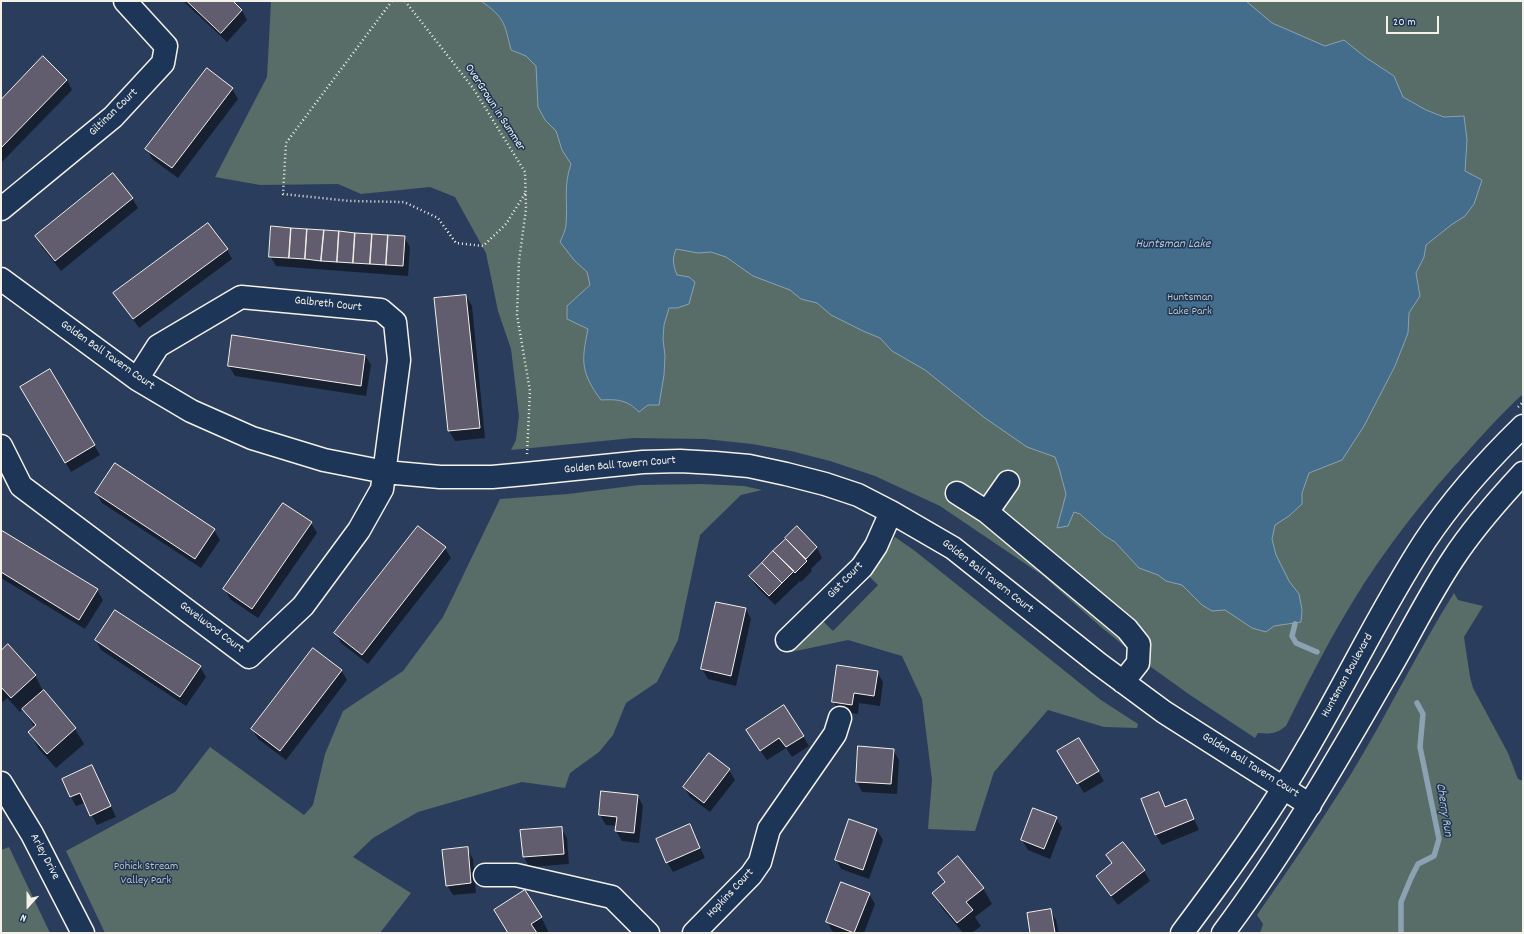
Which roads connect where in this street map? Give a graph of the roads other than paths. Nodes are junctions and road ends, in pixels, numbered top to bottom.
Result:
1 (125, 1) edge
2 (1, 209) edge
3 (1, 279) edge
4 (136, 379) junction
5 (1523, 426) edge
6 (1, 446) edge
7 (385, 472) junction
8 (1523, 472) edge
9 (1008, 482) dead end
10 (957, 493) dead end
11 (891, 512) junction
12 (986, 512) junction
13 (787, 640) dead end
14 (1123, 682) junction
15 (840, 718) dead end
16 (1, 783) edge
17 (1283, 787) junction
18 (1310, 804) junction
19 (485, 875) dead end
20 (83, 933) edge
21 (648, 933) edge
22 (694, 933) edge
23 (1182, 933) edge
24 (1223, 933) edge

1 - 2 street, Giltinan Court
3 - 4 street, Golden Ball Tavern Court
4 - 7 street, Golden Ball Tavern Court
4 - 7 street, Galbreth Court
5 - 17 street, Huntsman Boulevard
6 - 7 street, Gavelwood Court
7 - 11 street, Golden Ball Tavern Court
8 - 18 street
9 - 12 street
10 - 12 street
11 - 13 street, Gist Court
11 - 14 street, Golden Ball Tavern Court
12 - 14 street
14 - 17 street, Golden Ball Tavern Court
15 - 22 street, Hopkins Court
16 - 20 street, Arley Drive
17 - 18 street, Golden Ball Tavern Court
17 - 23 street, Huntsman Boulevard
18 - 24 street
19 - 21 street

